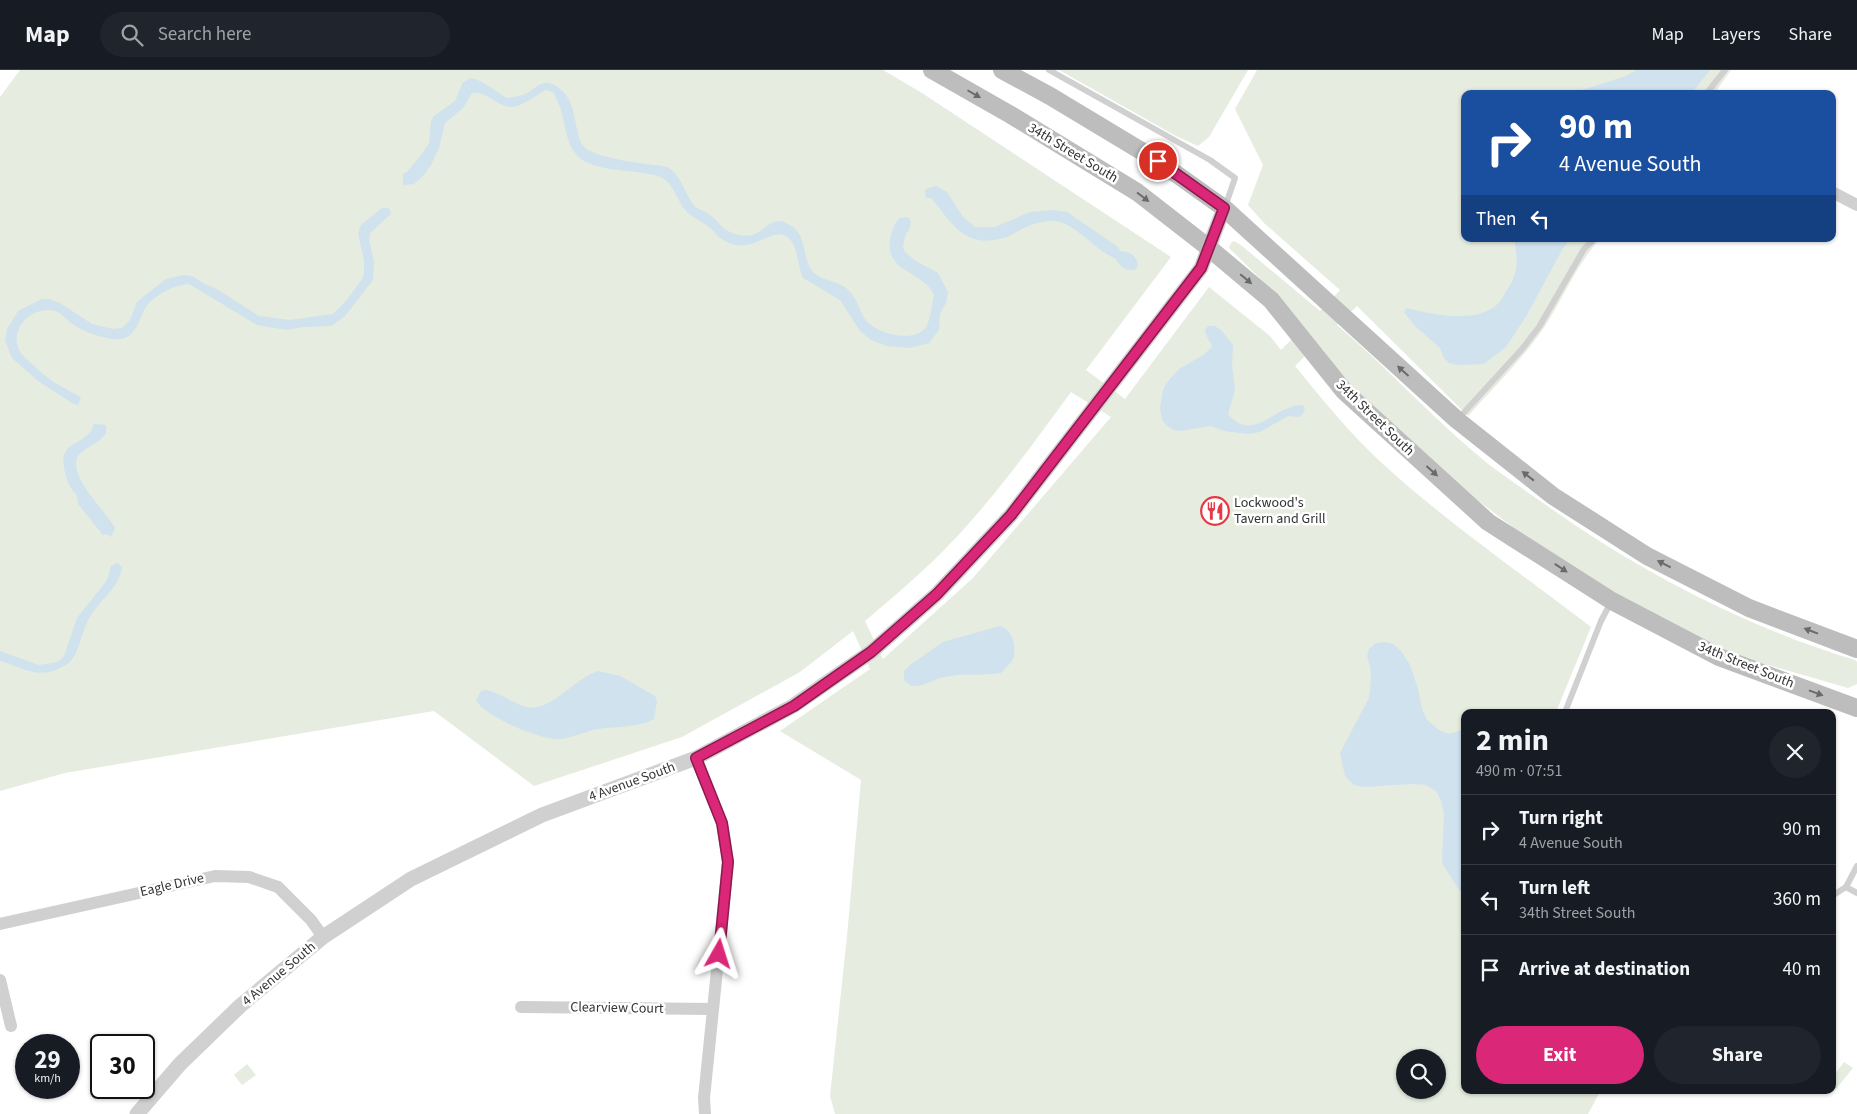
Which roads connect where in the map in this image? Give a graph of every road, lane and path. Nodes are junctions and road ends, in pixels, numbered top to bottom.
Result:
1 (932, 70) edge
2 (1002, 70) edge
3 (1049, 70) edge
4 (1725, 70) edge
5 (1709, 90) edge
6 (1836, 194) edge
7 (1857, 205) edge
8 (1224, 208) junction
9 (1591, 242) edge
10 (1209, 248) junction
11 (1457, 420) junction
12 (1612, 601) junction
13 (1857, 649) edge
14 (1857, 708) edge
15 (1566, 709) edge
16 (696, 758) junction
17 (1857, 866) edge
18 (1846, 887) junction
19 (1836, 893) edge
20 (1857, 893) edge
21 (0, 924) edge
22 (323, 937) junction
23 (0, 980) edge
24 (521, 1007) dead end
25 (713, 1009) junction
26 (11, 1026) dead end
27 (137, 1114) edge
28 (705, 1114) edge

1 -> 10 main road, 34th Street South
2 - 8 main road
3 - 8 lane
4 - 5 lane
6 - 7 street
8 - 10 street, 4 Avenue South
11 -> 8 main road
9 - 11 lane
10 -> 12 main road, 34th Street South
10 - 16 street, 4 Avenue South
13 -> 11 main road
12 -> 14 main road, 34th Street South
12 - 15 lane
16 - 22 street, 4 Avenue South
16 - 25 street
17 - 18 lane
18 - 19 lane
18 - 20 lane
21 - 22 street, Eagle Drive
22 - 27 street, 4 Avenue South
23 - 26 street
24 - 25 street, Clearview Court
25 - 28 street

